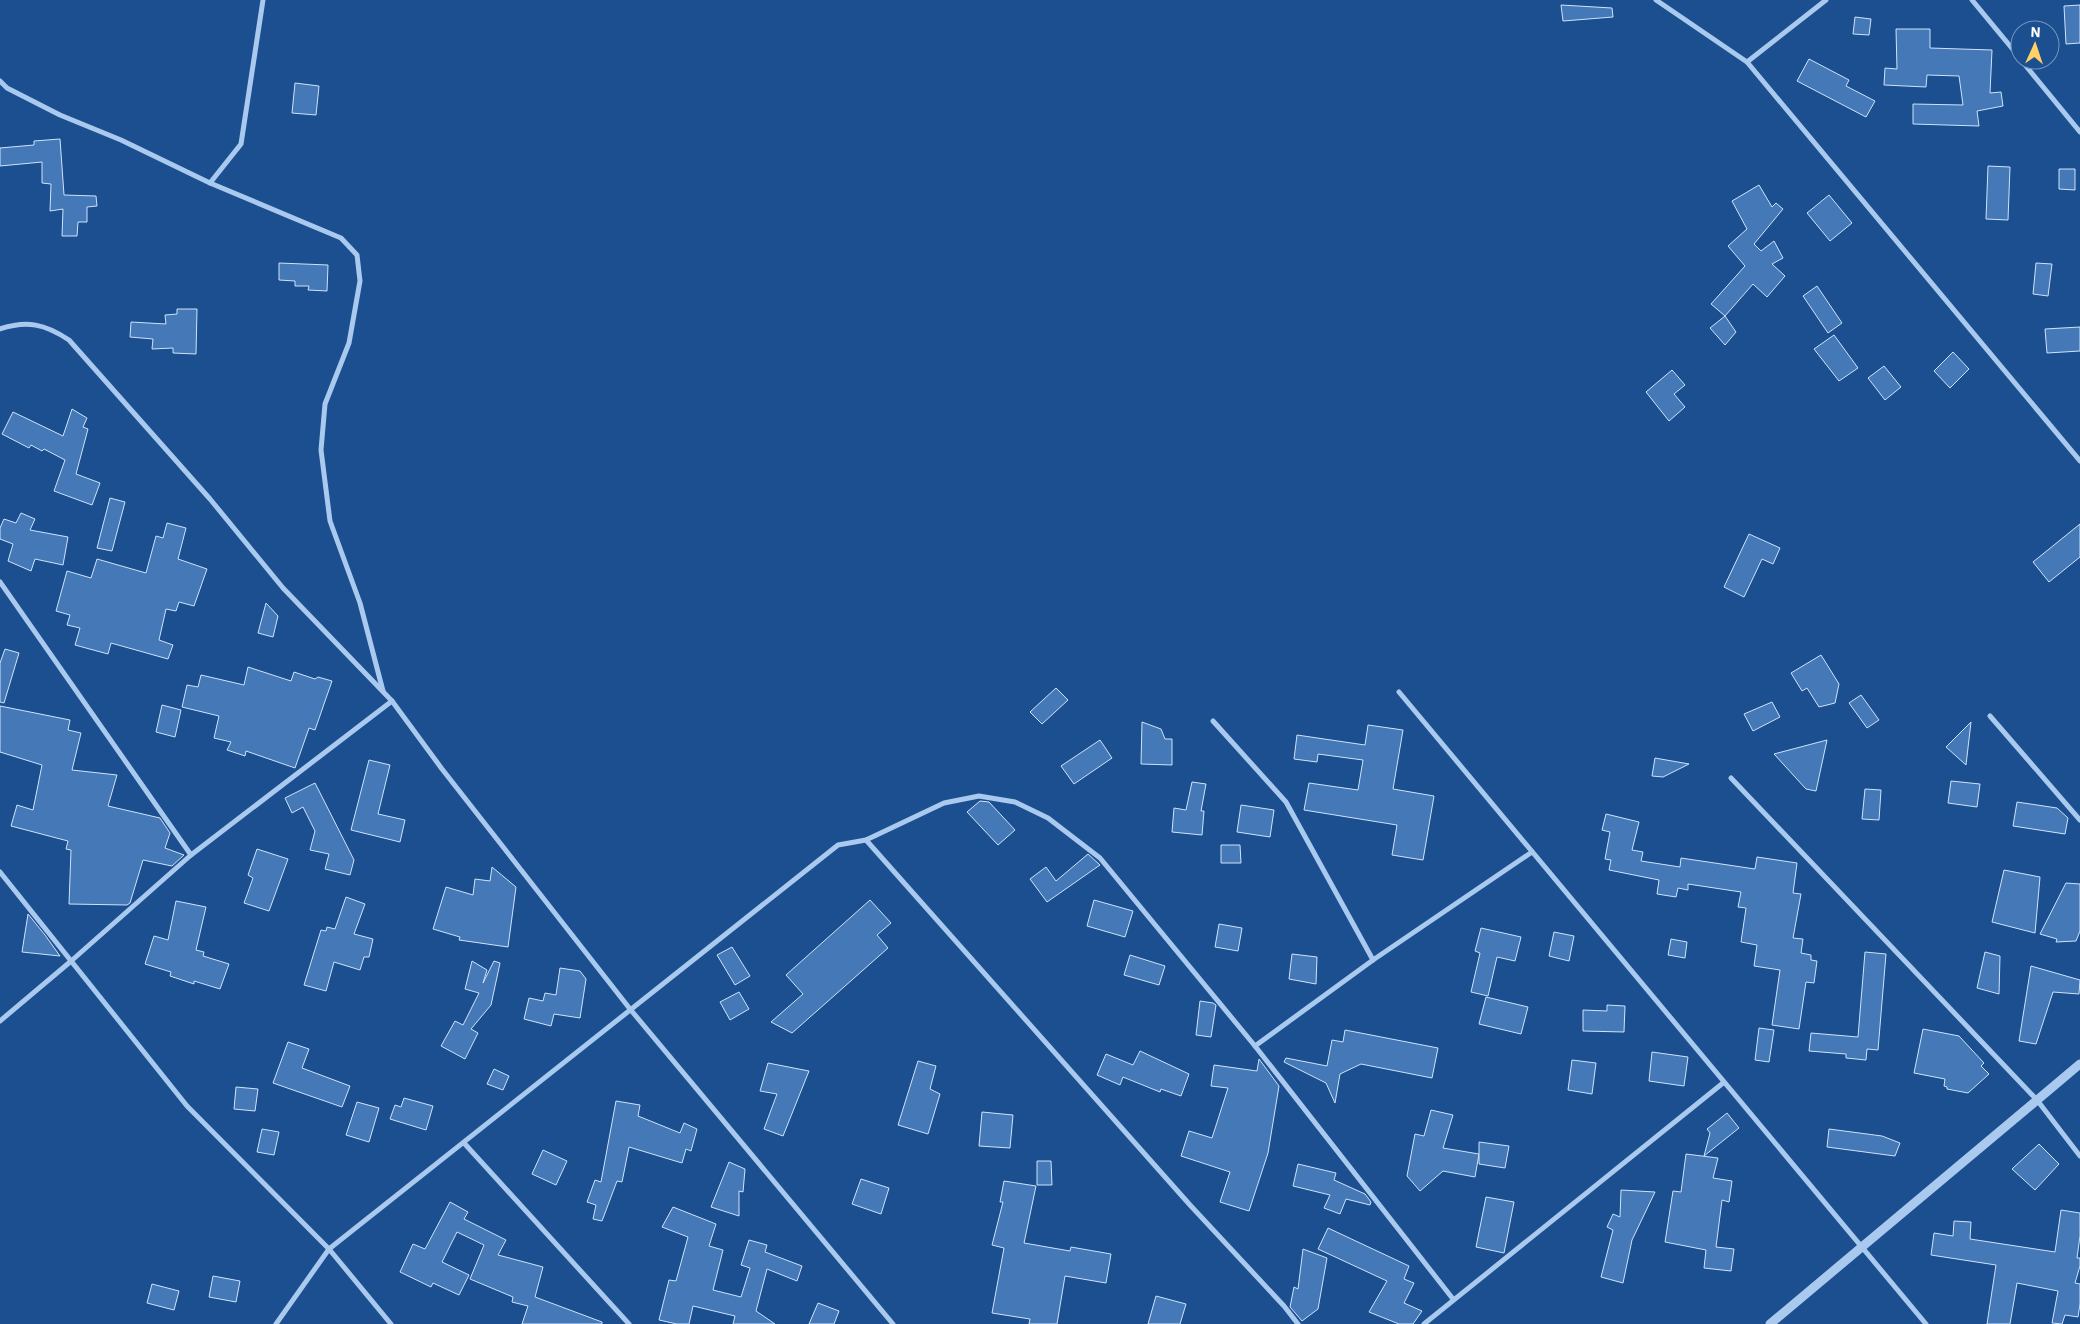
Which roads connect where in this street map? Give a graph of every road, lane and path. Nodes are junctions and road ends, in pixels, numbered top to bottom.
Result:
1 (263, 0) edge
2 (1656, 0) edge
3 (1826, 0) edge
4 (1972, 0) edge
5 (2010, 46) edge
6 (1747, 62) junction
7 (2030, 70) edge
8 (0, 81) edge
9 (2080, 132) edge
10 (210, 183) junction
11 (0, 329) edge
12 (2080, 461) edge
13 (0, 582) edge
14 (1399, 692) dead end
15 (384, 693) junction
16 (392, 701) junction
17 (1990, 716) dead end
18 (1213, 721) dead end
19 (1731, 778) dead end
20 (2080, 820) edge
21 (866, 840) junction
22 (1532, 852) junction
23 (191, 855) junction
24 (0, 872) edge
25 (1373, 960) junction
26 (70, 962) junction
27 (630, 1009) junction
28 (0, 1021) edge
29 (1255, 1046) junction
30 (2080, 1064) edge
31 (1723, 1083) junction
32 (2037, 1100) junction
33 (464, 1143) junction
34 (2080, 1156) edge
35 (1863, 1246) junction
36 (329, 1250) junction
37 (1453, 1299) junction
38 (276, 1324) edge
39 (391, 1324) edge
40 (630, 1324) edge
41 (892, 1324) edge
42 (1298, 1324) edge
43 (1424, 1324) edge
44 (1770, 1324) edge
45 (1926, 1324) edge

1 - 10 street
2 - 6 street
3 - 6 street
4 - 5 street
6 - 12 street
7 - 9 street
8 - 10 street
10 - 15 street
11 - 15 street
13 - 23 street
14 - 22 street
15 - 16 street
16 - 23 street
16 - 27 street
17 - 20 street
18 - 25 street
19 - 32 street
21 - 27 street
21 - 29 street
21 - 42 street
22 - 25 street
22 - 31 street
23 - 26 street
24 - 26 street
25 - 29 street
26 - 28 street
26 - 36 street
27 - 33 street
27 - 41 street
29 - 37 street
30 - 32 street
31 - 35 street
31 - 37 street
32 - 34 street
32 - 35 street
33 - 36 street
33 - 40 street
35 - 44 street
35 - 45 street
36 - 38 street
36 - 39 street
37 - 43 street

